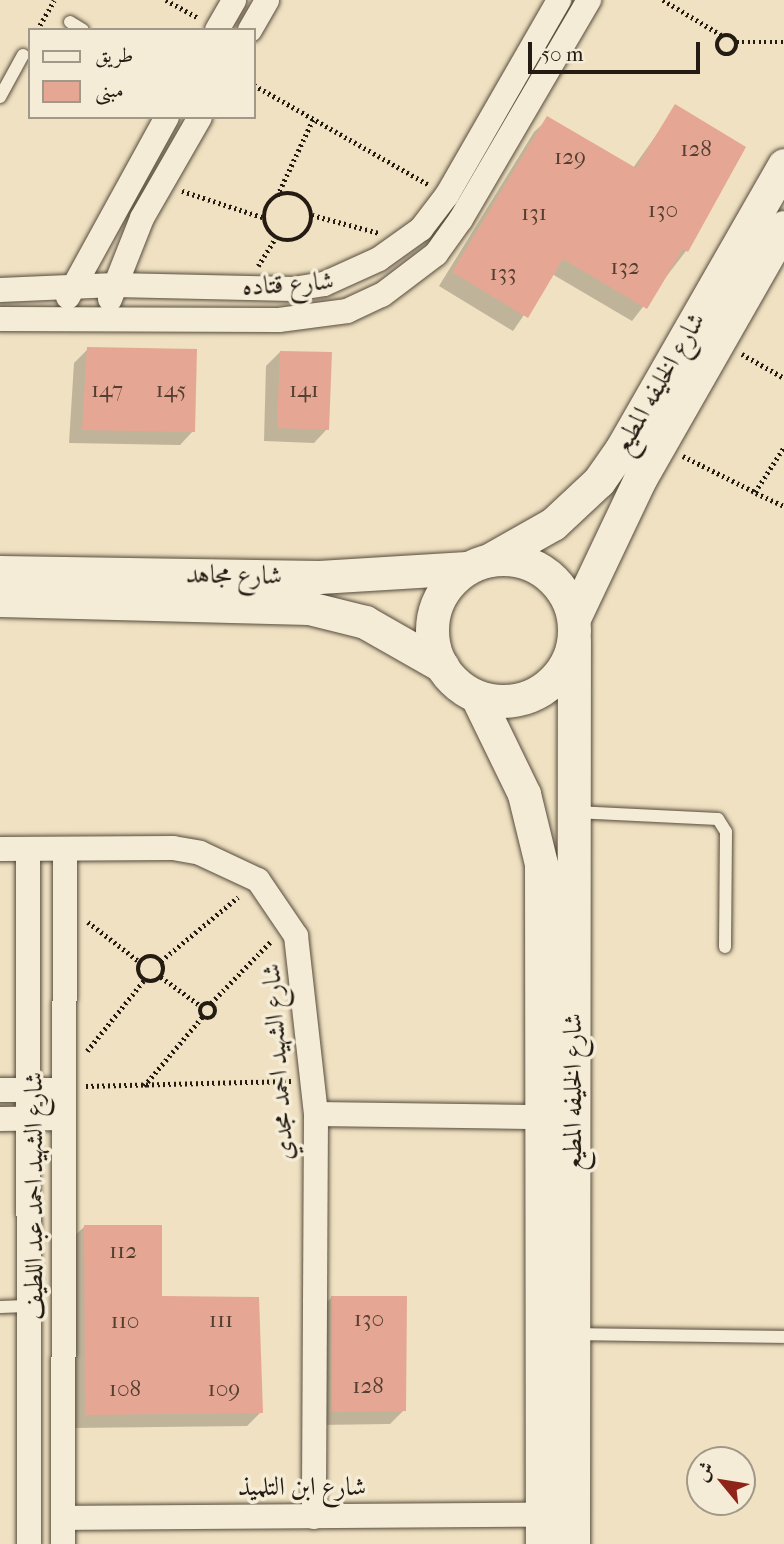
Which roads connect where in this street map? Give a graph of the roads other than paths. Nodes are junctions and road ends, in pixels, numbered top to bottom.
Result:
1 (234, 0) edge
2 (267, 0) edge
3 (559, 0) edge
4 (589, 0) edge
5 (70, 22) dead end
6 (80, 28) edge
7 (218, 28) edge
8 (251, 28) edge
9 (23, 55) dead end
10 (0, 97) edge
11 (166, 119) edge
12 (199, 119) edge
13 (784, 166) edge
14 (784, 227) edge
15 (114, 285) junction
16 (72, 286) junction
17 (0, 290) edge
18 (60, 316) junction
19 (104, 316) junction
20 (0, 319) edge
21 (478, 564) junction
22 (0, 572) edge
23 (0, 600) edge
24 (574, 630) junction
25 (442, 666) junction
26 (477, 696) junction
27 (571, 812) junction
28 (0, 849) edge
29 (28, 849) junction
30 (65, 849) junction
31 (725, 947) dead end
32 (558, 968) junction
33 (64, 1085) junction
34 (0, 1090) edge
35 (26, 1090) junction
36 (316, 1114) junction
37 (544, 1116) junction
38 (26, 1118) junction
39 (64, 1118) junction
40 (0, 1119) edge
41 (27, 1306) junction
42 (0, 1307) edge
43 (572, 1334) junction
44 (784, 1337) edge
45 (314, 1517) junction
46 (63, 1518) junction
47 (542, 1530) edge
48 (29, 1544) edge
49 (62, 1544) edge
50 (573, 1544) edge

1 - 7 street
2 - 8 street
3 - 15 street, شارع قتاده
4 - 19 street, شارع قتاده
5 - 6 lane
9 - 10 lane
11 - 16 street
12 - 15 street
13 - 21 street, شارع الخليفه المطيع
14 - 24 street, شارع الخليفه المطيع
15 - 16 street, شارع قتاده
15 - 19 street
16 - 17 street, شارع قتاده
16 - 18 street
18 - 19 street, شارع قتاده
18 - 20 street, شارع قتاده
21 - 22 street, شارع مجاهد
21 - 24 street
21 - 25 street
23 - 25 street, شارع مجاهد
24 - 26 street
24 - 27 street, شارع الخليفه المطيع
25 - 26 street
26 - 32 street, شارع الخليفه المطيع
27 - 31 lane
27 - 32 street, شارع الخليفه المطيع
28 - 29 street, شارع الشهيد احمد مجدي
29 - 30 street, شارع الشهيد احمد مجدي
29 - 35 street, شارع الشهيد احمد عبد اللطيف
30 - 33 street, شارع الشهيد احمد عبد اللطيف
30 - 36 street, شارع الشهيد احمد مجدي
32 - 37 street, شارع الخليفه المطيع
32 - 43 street, شارع الخليفه المطيع
33 - 35 street
33 - 39 street, شارع الشهيد احمد عبد اللطيف
34 - 35 street
35 - 38 street, شارع الشهيد احمد عبد اللطيف
36 - 37 street
36 - 45 street, شارع الشهيد احمد مجدي
37 - 47 street, شارع الخليفه المطيع
38 - 39 street
38 - 40 street
38 - 41 street, شارع الشهيد احمد عبد اللطيف
39 - 46 street, شارع الشهيد احمد عبد اللطيف
41 - 42 lane
41 - 48 street, شارع الشهيد احمد عبد اللطيف
43 - 44 lane
43 - 50 street, شارع الخليفه المطيع
45 - 46 street, شارع ابن التلميذ
45 - 47 street, شارع ابن التلميذ
46 - 49 street, شارع الشهيد احمد عبد اللطيف

